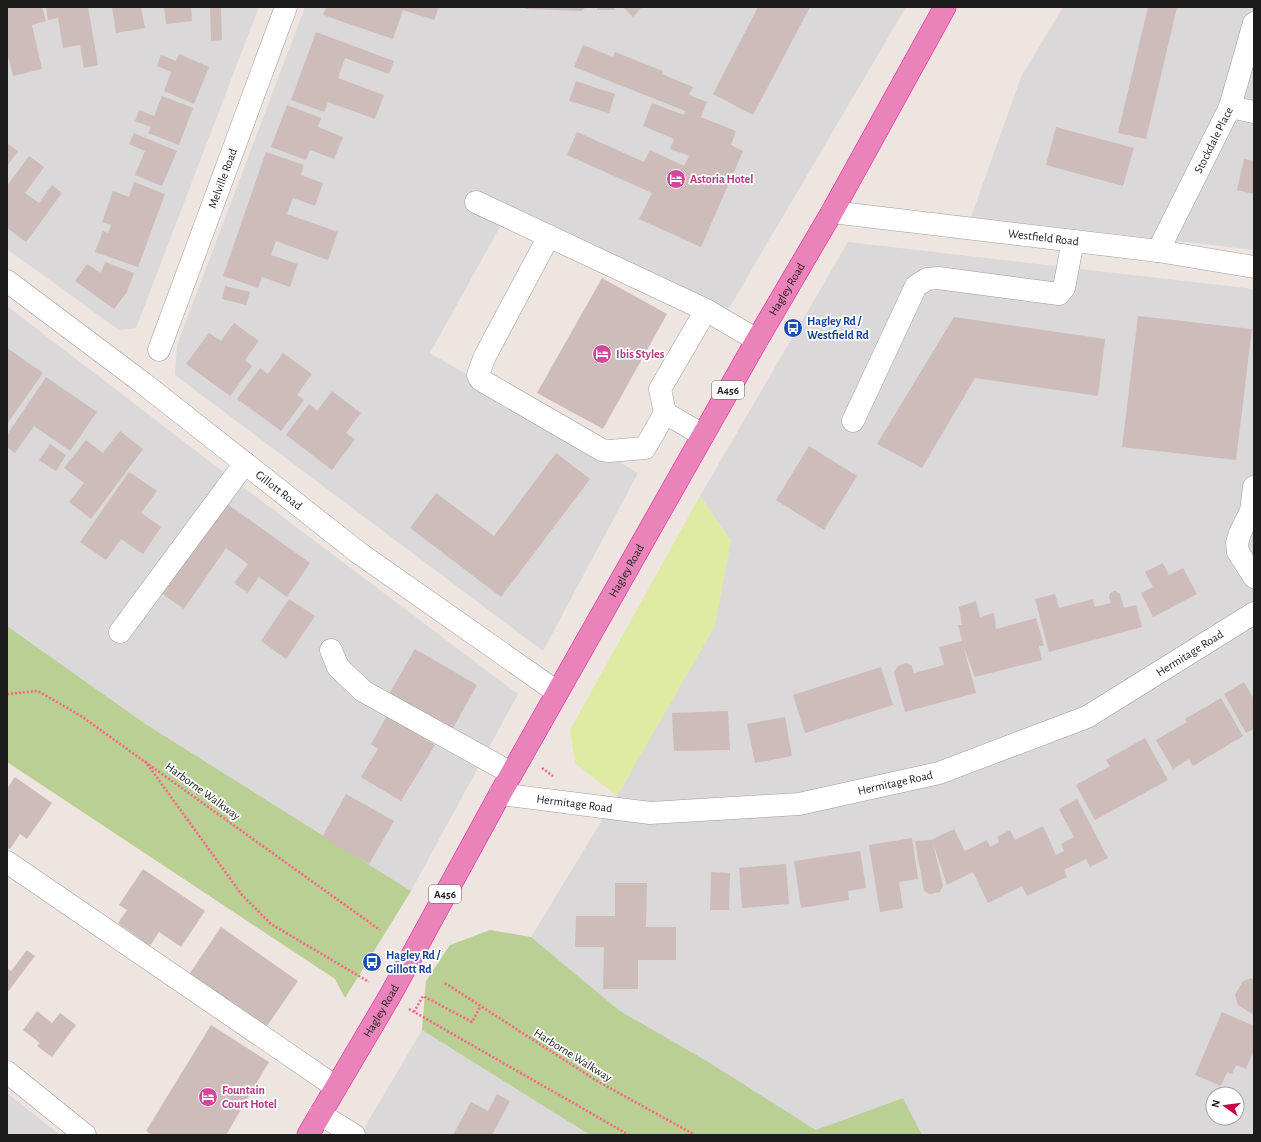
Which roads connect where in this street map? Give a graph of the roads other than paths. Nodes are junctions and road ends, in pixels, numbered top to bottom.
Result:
1 (286, 7) edge
2 (945, 7) edge
3 (1254, 23) edge
4 (1230, 107) junction
5 (1254, 112) edge
6 (476, 202) dead end
7 (832, 212) junction
8 (549, 236) junction
9 (1073, 240) junction
10 (1158, 251) junction
11 (1254, 267) edge
12 (8, 285) edge
13 (706, 310) junction
14 (757, 340) junction
15 (159, 350) dead end
16 (665, 413) junction
17 (854, 421) dead end
18 (703, 435) junction
19 (245, 463) junction
20 (1254, 487) edge
21 (1252, 510) edge
22 (1254, 577) edge
23 (1254, 613) edge
24 (120, 632) dead end
25 (331, 650) dead end
26 (556, 692) junction
27 (511, 773) junction
28 (500, 794) junction
29 (7, 862) edge
30 (7, 1072) edge
31 (336, 1087) junction
32 (320, 1114) junction
33 (85, 1135) edge
34 (308, 1135) edge
35 (354, 1135) edge

1 - 15 street, Melville Road
2 - 7 highway, Hagley Road / A456
3 - 4 street, Stockdale Place
4 - 5 street
4 - 10 street, Stockdale Place
6 - 8 street
7 - 9 street, Westfield Road
7 - 14 highway, Hagley Road / A456
8 - 13 street
8 - 16 street
9 - 10 street, Westfield Road
9 - 17 street
10 - 11 street, Westfield Road
12 - 19 street, Gillott Road
13 - 14 street
13 - 16 street
14 - 18 highway, Hagley Road / A456
16 - 18 street
18 - 26 highway, Hagley Road / A456
19 - 24 street
19 - 26 street, Gillott Road
20 - 21 street
21 - 22 street
23 - 28 street, Hermitage Road
25 - 27 street
26 - 27 highway, Hagley Road / A456
27 - 28 highway, Hagley Road / A456
28 - 31 highway, Hagley Road / A456
29 - 31 street
30 - 33 street
31 - 32 highway, Hagley Road / A456
32 - 34 highway, Hagley Road / A456
32 - 35 street

